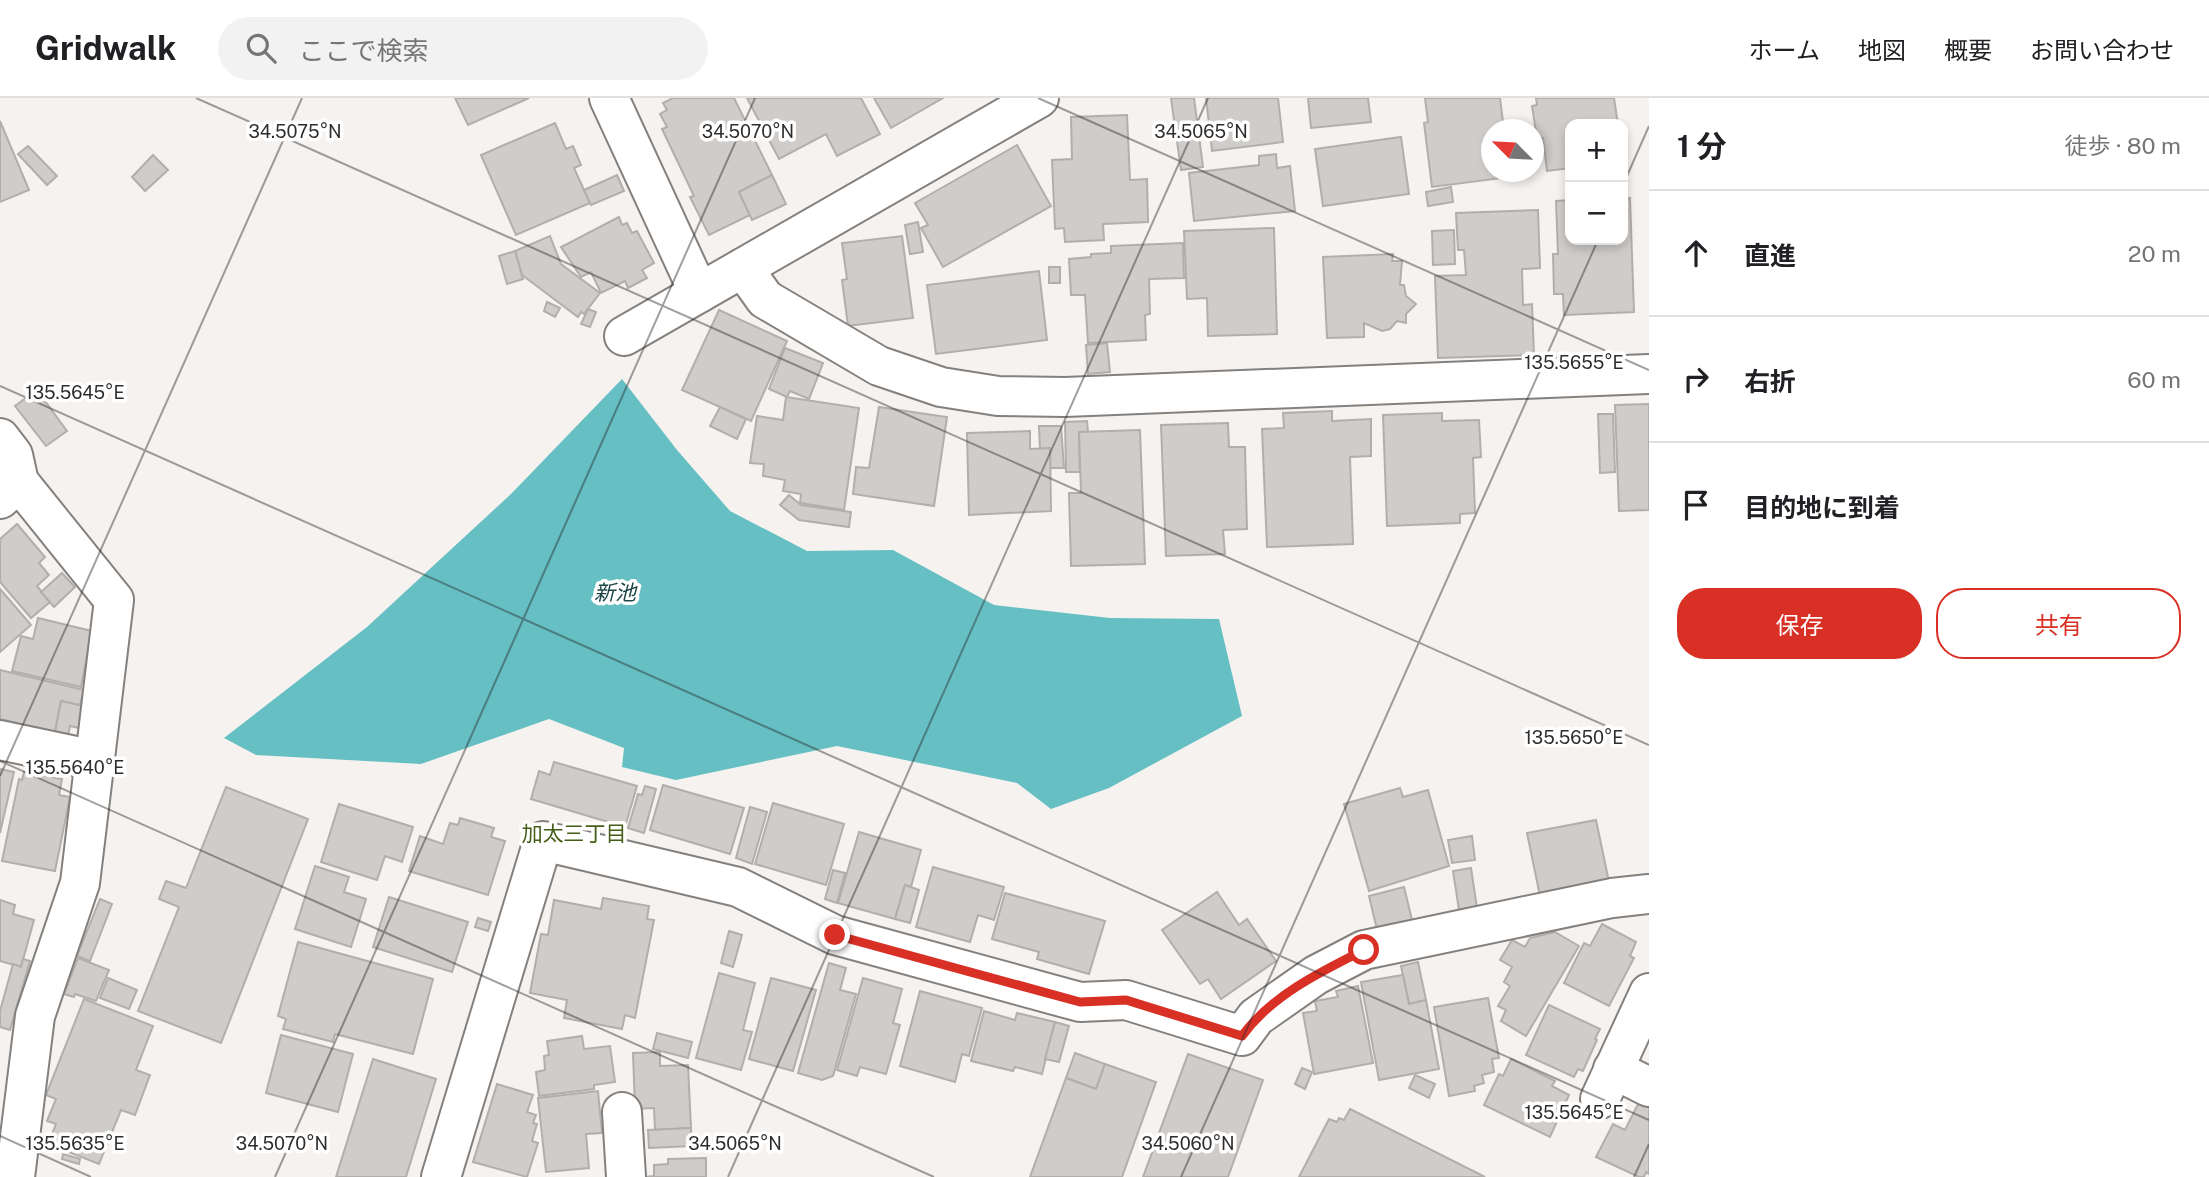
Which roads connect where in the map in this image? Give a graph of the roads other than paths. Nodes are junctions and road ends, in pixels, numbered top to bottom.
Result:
1 (609, 98) edge
2 (1039, 98) edge
3 (743, 268) junction
4 (699, 293) junction
5 (624, 336) dead end
6 (1649, 374) edge
7 (0, 438) edge
8 (10, 491) edge
9 (0, 740) edge
10 (95, 760) junction
11 (1649, 894) edge
12 (1649, 993) edge
13 (1649, 1087) edge
14 (622, 1112) dead end
15 (15, 1177) edge
16 (440, 1177) edge
17 (626, 1177) edge

1 - 4 street
2 - 3 street
3 - 4 street
3 - 6 street
4 - 5 street
7 - 8 street
8 - 10 street
9 - 10 street
10 - 15 street
11 - 16 street
12 - 13 street
14 - 17 street

